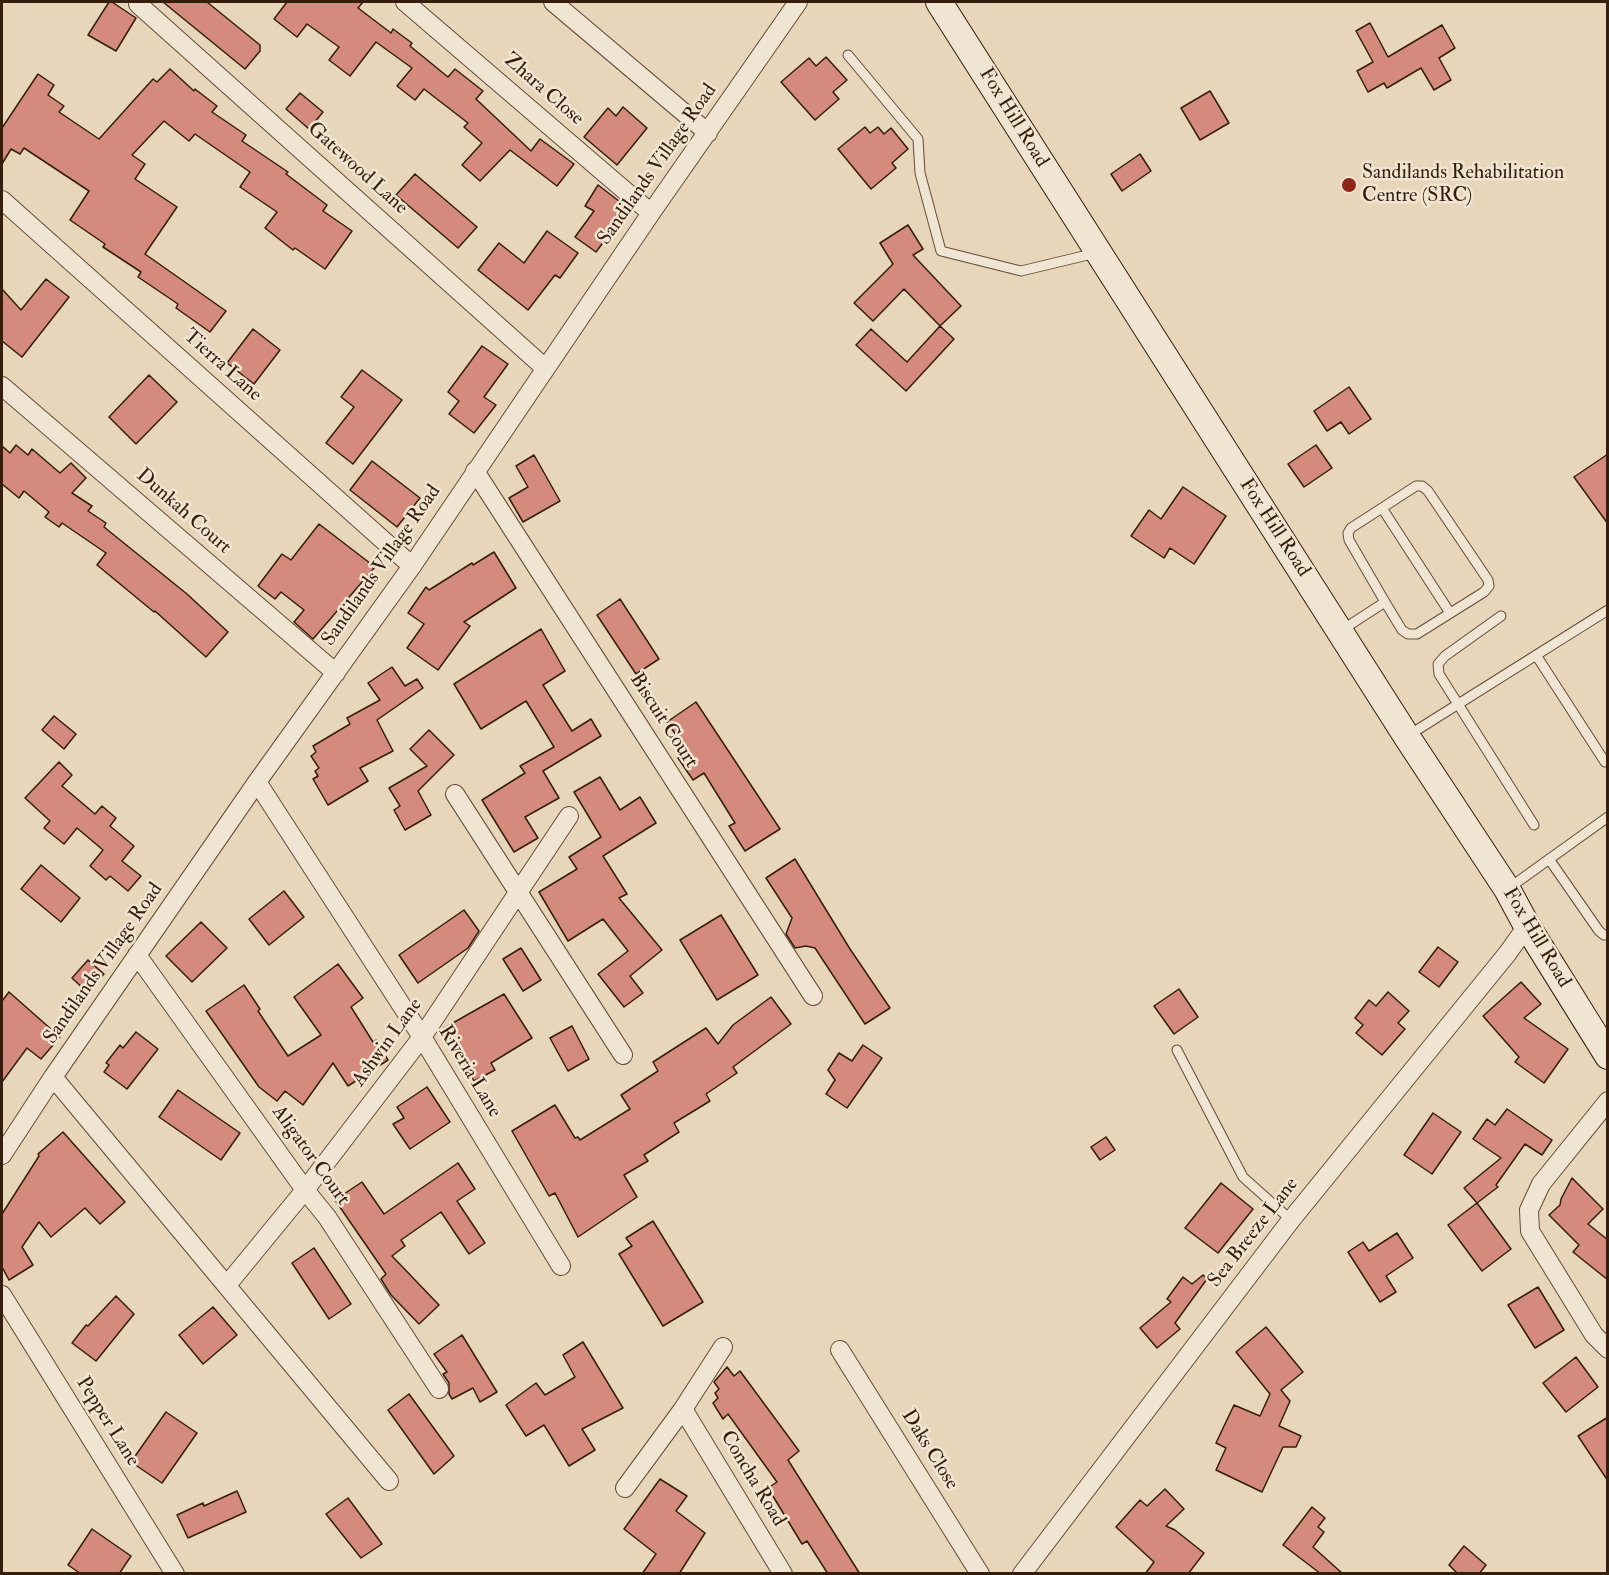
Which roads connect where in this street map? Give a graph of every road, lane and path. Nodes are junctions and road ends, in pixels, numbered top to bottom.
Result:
1 (405, 2) edge
2 (553, 2) edge
3 (798, 2) edge
4 (939, 2) edge
5 (138, 4) dead end
6 (848, 55) dead end
7 (708, 133) junction
8 (2, 200) edge
9 (651, 213) junction
10 (1099, 253) junction
11 (545, 368) junction
12 (2, 386) edge
13 (475, 471) junction
14 (1382, 508) junction
15 (412, 566) junction
16 (1385, 602) junction
17 (1608, 610) edge
18 (1450, 613) junction
19 (1501, 616) dead end
20 (1340, 631) junction
21 (1536, 655) junction
22 (336, 673) junction
23 (1459, 705) junction
24 (1407, 737) junction
25 (1605, 762) dead end
26 (257, 782) junction
27 (455, 794) dead end
28 (569, 816) dead end
29 (1608, 817) edge
30 (1534, 825) dead end
31 (1549, 859) junction
32 (1507, 889) junction
33 (519, 892) junction
34 (1527, 926) junction
35 (1608, 935) edge
36 (138, 955) junction
37 (813, 996) dead end
38 (422, 1037) junction
39 (1177, 1050) dead end
40 (623, 1055) dead end
41 (1608, 1056) edge
42 (52, 1077) junction
43 (1608, 1101) edge
44 (2, 1155) edge
45 (305, 1190) junction
46 (1291, 1220) junction
47 (561, 1266) dead end
48 (227, 1285) junction
49 (2, 1295) edge
50 (723, 1347) dead end
51 (1608, 1349) edge
52 (840, 1350) dead end
53 (439, 1389) dead end
54 (683, 1408) junction
55 (389, 1481) dead end
56 (625, 1488) dead end
57 (175, 1574) edge
58 (783, 1574) edge
59 (980, 1574) edge
60 (1022, 1574) edge

1 - 9 street, Zhara Close
2 - 7 street
3 - 7 street, Sandilands Village Road
4 - 10 main road, Fox Hill Road
5 - 11 street, Gatewood Lane
6 - 10 lane
7 - 9 street, Sandilands Village Road
8 - 15 street, Tierra Lane
9 - 11 street, Sandilands Village Road
10 - 20 main road, Fox Hill Road
11 - 13 street, Sandilands Village Road
12 - 22 street, Dunkah Court
13 - 15 street, Sandilands Village Road
13 - 37 street, Biscuit Court
14 - 16 lane
14 - 18 lane
14 - 18 lane
15 - 22 street, Sandilands Village Road
16 - 18 lane
16 - 20 lane
17 - 21 lane
19 - 23 lane
20 - 24 main road, Fox Hill Road
21 - 23 lane
21 - 25 lane
22 - 26 street, Sandilands Village Road
23 - 24 lane
23 - 30 lane
24 - 32 main road, Fox Hill Road
26 - 36 street, Sandilands Village Road
26 - 38 street, Riveria Lane
27 - 33 street
28 - 33 street, Ashwin Lane
29 - 31 lane
31 - 32 lane
31 - 35 lane
32 - 34 main road, Fox Hill Road
33 - 38 street, Ashwin Lane
33 - 40 street
34 - 41 main road, Fox Hill Road
34 - 46 street, Sea Breeze Lane
36 - 42 street, Sandilands Village Road
36 - 45 street, Aligator Court
38 - 45 street, Ashwin Lane
38 - 47 street, Riveria Lane
39 - 46 lane
42 - 44 street, Sandilands Village Road
42 - 48 street
43 - 51 street
45 - 48 street, Ashwin Lane
45 - 53 street, Aligator Court
46 - 60 street, Sea Breeze Lane
48 - 55 street
49 - 57 street, Pepper Lane
50 - 54 street
52 - 59 street, Daks Close
54 - 56 street
54 - 58 street, Concha Road

